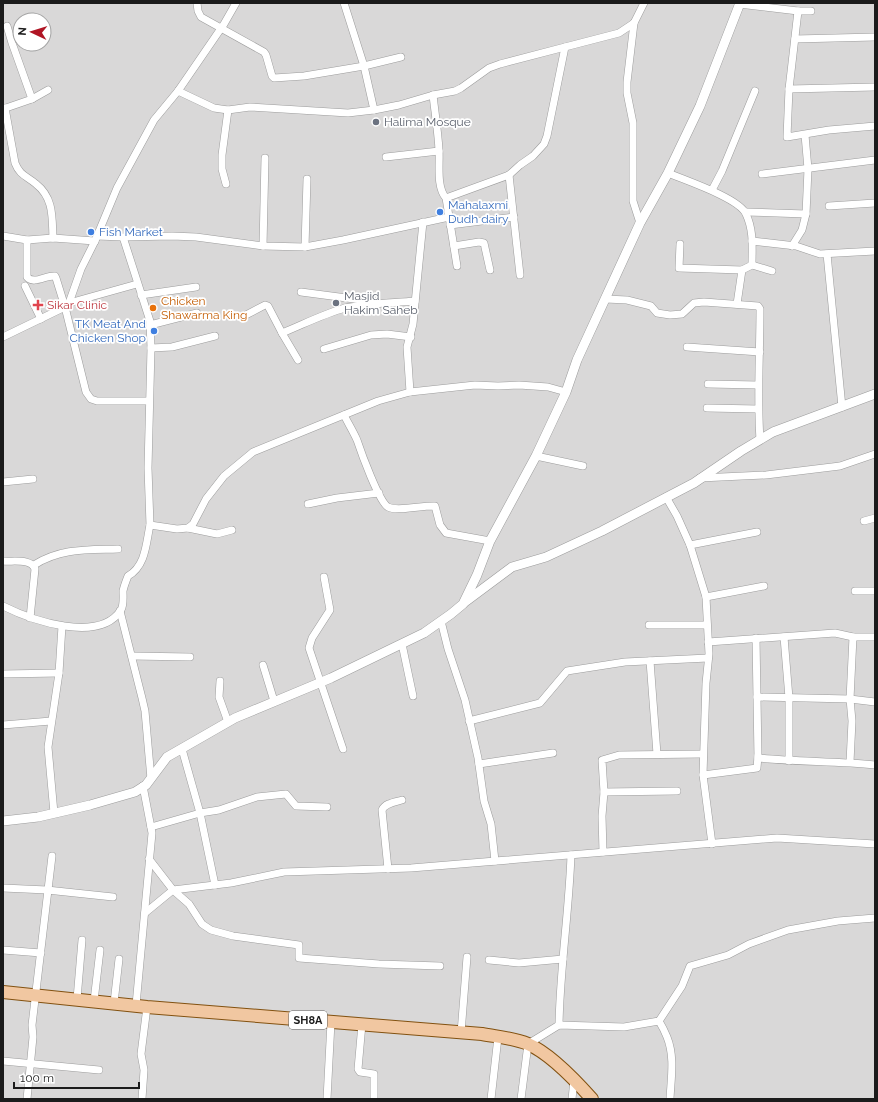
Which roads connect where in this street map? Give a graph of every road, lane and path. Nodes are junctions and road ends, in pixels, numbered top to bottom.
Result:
1 (197, 3) edge
2 (236, 3) edge
3 (344, 3) edge
4 (644, 3) edge
5 (740, 3) edge
6 (798, 11) junction
7 (811, 11) dead end
8 (634, 23) junction
9 (7, 26) dead end
10 (221, 28) junction
11 (875, 37) edge
12 (795, 39) junction
13 (565, 47) junction
14 (401, 57) dead end
15 (364, 66) junction
16 (875, 87) edge
17 (790, 89) junction
18 (48, 90) dead end
19 (178, 91) junction
20 (755, 91) dead end
21 (433, 95) junction
22 (32, 99) junction
23 (4, 108) edge
24 (228, 110) junction
25 (374, 110) junction
26 (875, 126) edge
27 (805, 135) junction
28 (439, 151) junction
29 (386, 157) dead end
30 (265, 158) dead end
31 (875, 160) edge
32 (808, 169) junction
33 (668, 173) junction
34 (762, 174) dead end
35 (509, 175) junction
36 (307, 179) dead end
37 (226, 184) dead end
38 (712, 190) junction
39 (446, 198) junction
40 (875, 202) edge
41 (829, 206) dead end
42 (746, 212) junction
43 (806, 214) junction
44 (514, 216) junction
45 (448, 217) junction
46 (423, 222) junction
47 (640, 223) junction
48 (450, 225) junction
49 (3, 236) edge
50 (123, 237) junction
51 (53, 238) junction
52 (96, 239) junction
53 (27, 240) junction
54 (752, 241) junction
55 (680, 244) dead end
56 (263, 246) junction
57 (454, 246) junction
58 (792, 246) junction
59 (305, 247) junction
60 (875, 252) edge
61 (827, 254) junction
62 (457, 266) dead end
63 (752, 266) junction
64 (490, 270) dead end
65 (742, 270) junction
66 (772, 271) dead end
67 (520, 275) dead end
68 (137, 284) junction
69 (25, 286) dead end
70 (196, 287) dead end
71 (301, 292) dead end
72 (142, 296) junction
73 (606, 299) junction
74 (415, 301) junction
75 (384, 303) junction
76 (737, 304) junction
77 (67, 305) junction
78 (197, 313) dead end
79 (244, 316) dead end
80 (41, 319) junction
81 (150, 325) junction
82 (282, 333) junction
83 (4, 334) edge
84 (215, 336) dead end
85 (411, 336) junction
86 (687, 347) dead end
87 (151, 348) junction
88 (324, 349) dead end
89 (760, 352) junction
90 (298, 360) dead end
91 (708, 384) dead end
92 (758, 385) junction
93 (410, 392) junction
94 (566, 392) junction
95 (875, 394) edge
96 (150, 401) junction
97 (842, 407) junction
98 (707, 408) dead end
99 (758, 409) junction
100 (344, 415) junction
101 (760, 440) junction
102 (875, 454) edge
103 (536, 456) junction
104 (583, 466) dead end
105 (700, 478) junction
106 (33, 479) dead end
107 (3, 482) edge
108 (379, 493) junction
109 (666, 497) junction
110 (308, 504) dead end
111 (875, 518) edge
112 (864, 521) dead end
113 (150, 525) junction
114 (188, 528) junction
115 (232, 530) dead end
116 (757, 532) dead end
117 (490, 541) junction
118 (690, 545) junction
119 (118, 549) dead end
120 (3, 561) edge
121 (34, 565) junction
122 (324, 577) dead end
123 (764, 586) dead end
124 (854, 591) dead end
125 (875, 591) edge
126 (706, 597) junction
127 (463, 604) junction
128 (3, 606) edge
129 (120, 611) junction
130 (30, 618) junction
131 (442, 621) junction
132 (649, 624) dead end
133 (707, 625) junction
134 (62, 626) junction
135 (784, 636) junction
136 (853, 637) junction
137 (875, 637) edge
138 (756, 638) junction
139 (708, 642) junction
140 (402, 644) junction
141 (132, 656) junction
142 (190, 657) dead end
143 (708, 658) junction
144 (650, 661) junction
145 (262, 665) dead end
146 (59, 673) junction
147 (3, 674) edge
148 (220, 680) dead end
149 (321, 682) junction
150 (412, 696) dead end
151 (757, 697) junction
152 (789, 698) junction
153 (850, 699) junction
154 (274, 701) junction
155 (875, 702) edge
156 (52, 721) junction
157 (469, 721) junction
158 (228, 722) junction
159 (3, 725) edge
160 (182, 748) junction
161 (343, 748) dead end
162 (553, 753) dead end
163 (657, 754) junction
164 (703, 754) junction
165 (758, 756) junction
166 (789, 761) junction
167 (850, 762) junction
168 (478, 764) junction
169 (875, 765) edge
170 (703, 775) junction
171 (151, 779) junction
172 (143, 786) junction
173 (677, 791) dead end
174 (604, 792) junction
175 (402, 800) dead end
176 (327, 807) dead end
177 (54, 813) junction
178 (200, 813) junction
179 (3, 821) edge
180 (150, 828) junction
181 (712, 844) junction
182 (875, 844) edge
183 (603, 852) junction
184 (572, 855) junction
185 (52, 856) dead end
186 (149, 859) junction
187 (495, 861) junction
188 (388, 869) junction
189 (215, 885) junction
190 (3, 888) edge
191 (47, 890) junction
192 (173, 890) junction
193 (113, 898) dead end
194 (144, 913) junction
195 (875, 918) edge
196 (82, 940) dead end
197 (3, 950) edge
198 (100, 950) dead end
199 (41, 953) junction
200 (466, 957) dead end
201 (119, 959) dead end
202 (563, 959) junction
203 (489, 960) dead end
204 (440, 966) dead end
205 (3, 992) edge
206 (36, 995) junction
207 (76, 999) junction
208 (94, 1001) junction
209 (114, 1003) junction
210 (142, 1006) junction
211 (659, 1020) junction
212 (331, 1022) junction
213 (362, 1024) junction
214 (559, 1026) junction
215 (461, 1033) junction
216 (498, 1037) junction
217 (528, 1044) junction
218 (3, 1061) edge
219 (31, 1063) junction
220 (100, 1070) dead end
221 (574, 1080) junction
222 (27, 1099) edge
223 (142, 1099) edge
224 (327, 1099) edge
225 (374, 1099) edge
226 (492, 1099) edge
227 (521, 1099) edge
228 (572, 1099) edge
229 (592, 1099) edge
230 (670, 1099) edge

1 - 10 street
2 - 10 street
3 - 15 street
4 - 8 street
5 - 6 street
5 - 33 street
6 - 7 street
6 - 12 street
8 - 13 street
8 - 47 street
9 - 22 street
10 - 15 street
10 - 19 street
11 - 12 street
12 - 17 street
13 - 21 street
13 - 35 street
14 - 15 street
15 - 25 street
16 - 17 street
17 - 27 street
18 - 22 street
19 - 24 street
19 - 52 street
20 - 38 street
21 - 25 street
21 - 28 street
22 - 23 street
23 - 51 street
24 - 25 street
24 - 37 street
26 - 27 street
27 - 32 street
28 - 29 street
28 - 39 street
30 - 56 street
31 - 32 street
32 - 34 street
32 - 43 street
33 - 38 street
33 - 47 street
35 - 39 street
35 - 44 street
36 - 59 street
38 - 42 street
39 - 45 street
40 - 41 street
42 - 43 street
42 - 54 street
43 - 58 street
44 - 48 street
44 - 67 street
45 - 46 street
45 - 48 street
46 - 59 street
46 - 74 street
47 - 73 street
48 - 57 street
49 - 53 street
50 - 52 street
50 - 56 street
50 - 68 street
51 - 52 street
51 - 53 street
52 - 77 street
53 - 77 street
54 - 58 street
54 - 63 street
55 - 65 street
56 - 59 street
57 - 62 street
57 - 64 street
58 - 61 street
60 - 61 street
61 - 97 street
63 - 65 street
63 - 66 street
65 - 76 street
68 - 72 street
68 - 77 street
69 - 80 street
70 - 72 street
71 - 75 street
72 - 81 street
73 - 76 street
73 - 94 street
74 - 75 street
74 - 85 street
75 - 82 street
76 - 89 street
77 - 80 street
77 - 96 street
78 - 81 street
79 - 82 street
80 - 83 street
81 - 87 street
82 - 90 street
84 - 87 street
85 - 88 street
85 - 93 street
86 - 89 street
87 - 96 street
89 - 92 street
91 - 92 street
92 - 99 street
93 - 94 street
93 - 100 street
94 - 103 street
95 - 97 street
96 - 113 street
97 - 101 street
98 - 99 street
99 - 101 street
100 - 108 street
100 - 114 street
101 - 105 street
102 - 105 street
103 - 104 street
103 - 117 street
105 - 109 street
106 - 107 street
108 - 110 street
108 - 117 street
109 - 118 street
109 - 127 street
111 - 112 street
113 - 114 street
113 - 129 street
114 - 115 street
116 - 118 street
117 - 127 street
118 - 126 street
119 - 121 street
120 - 121 street
121 - 130 street
122 - 149 street
123 - 126 street
124 - 125 street
126 - 133 street
127 - 131 street
128 - 130 street
129 - 134 street
129 - 141 street
130 - 134 street
131 - 140 street
131 - 157 street
132 - 133 street
133 - 139 street
134 - 146 street
135 - 136 street
135 - 138 street
135 - 152 street
136 - 137 street
136 - 153 street
138 - 139 street
138 - 151 street
139 - 143 street
140 - 149 street
140 - 150 street
141 - 142 street
141 - 171 street
143 - 144 street
143 - 164 street
144 - 157 street
144 - 163 street
145 - 154 street
146 - 147 street
146 - 156 street
148 - 158 street
149 - 154 street
149 - 161 street
151 - 152 street
151 - 165 street
152 - 153 street
152 - 166 street
153 - 155 street
153 - 167 street
154 - 158 street
156 - 159 street
156 - 177 street
157 - 168 street
158 - 160 street
160 - 171 street
160 - 178 street
162 - 168 street
163 - 164 street
163 - 174 street
164 - 170 street
165 - 166 street
165 - 170 street
166 - 167 street
167 - 169 street
168 - 187 street
170 - 181 street
171 - 172 street
172 - 177 street
172 - 180 street
173 - 174 street
174 - 183 street
175 - 188 street
176 - 178 street
177 - 179 street
178 - 180 street
178 - 189 street
180 - 186 street
181 - 182 street
181 - 183 street
183 - 184 street
184 - 187 street
184 - 202 street
185 - 191 street
186 - 192 street
186 - 194 street
187 - 188 street
188 - 189 street
189 - 192 street
190 - 191 street
191 - 193 street
191 - 199 street
192 - 194 street
192 - 204 street
194 - 210 street
195 - 211 street
196 - 207 street
197 - 199 street
198 - 208 street
199 - 206 street
200 - 215 street
201 - 209 street
202 - 203 street
202 - 214 street
205 - 206 main road, SH8A
206 - 207 main road, SH8A
206 - 219 street
207 - 208 main road, SH8A
208 - 209 main road, SH8A
209 - 210 main road, SH8A
210 - 212 main road, SH8A
210 - 223 street
211 - 214 street
211 - 230 street
212 - 213 main road, SH8A
212 - 224 street
213 - 215 main road, SH8A
213 - 225 street
214 - 217 street
215 - 216 main road, SH8A
216 - 217 main road, SH8A
216 - 226 street
217 - 221 main road, SH8A
217 - 227 street
218 - 219 street
219 - 220 street
219 - 222 street
221 - 228 street
221 - 229 main road, SH8A

